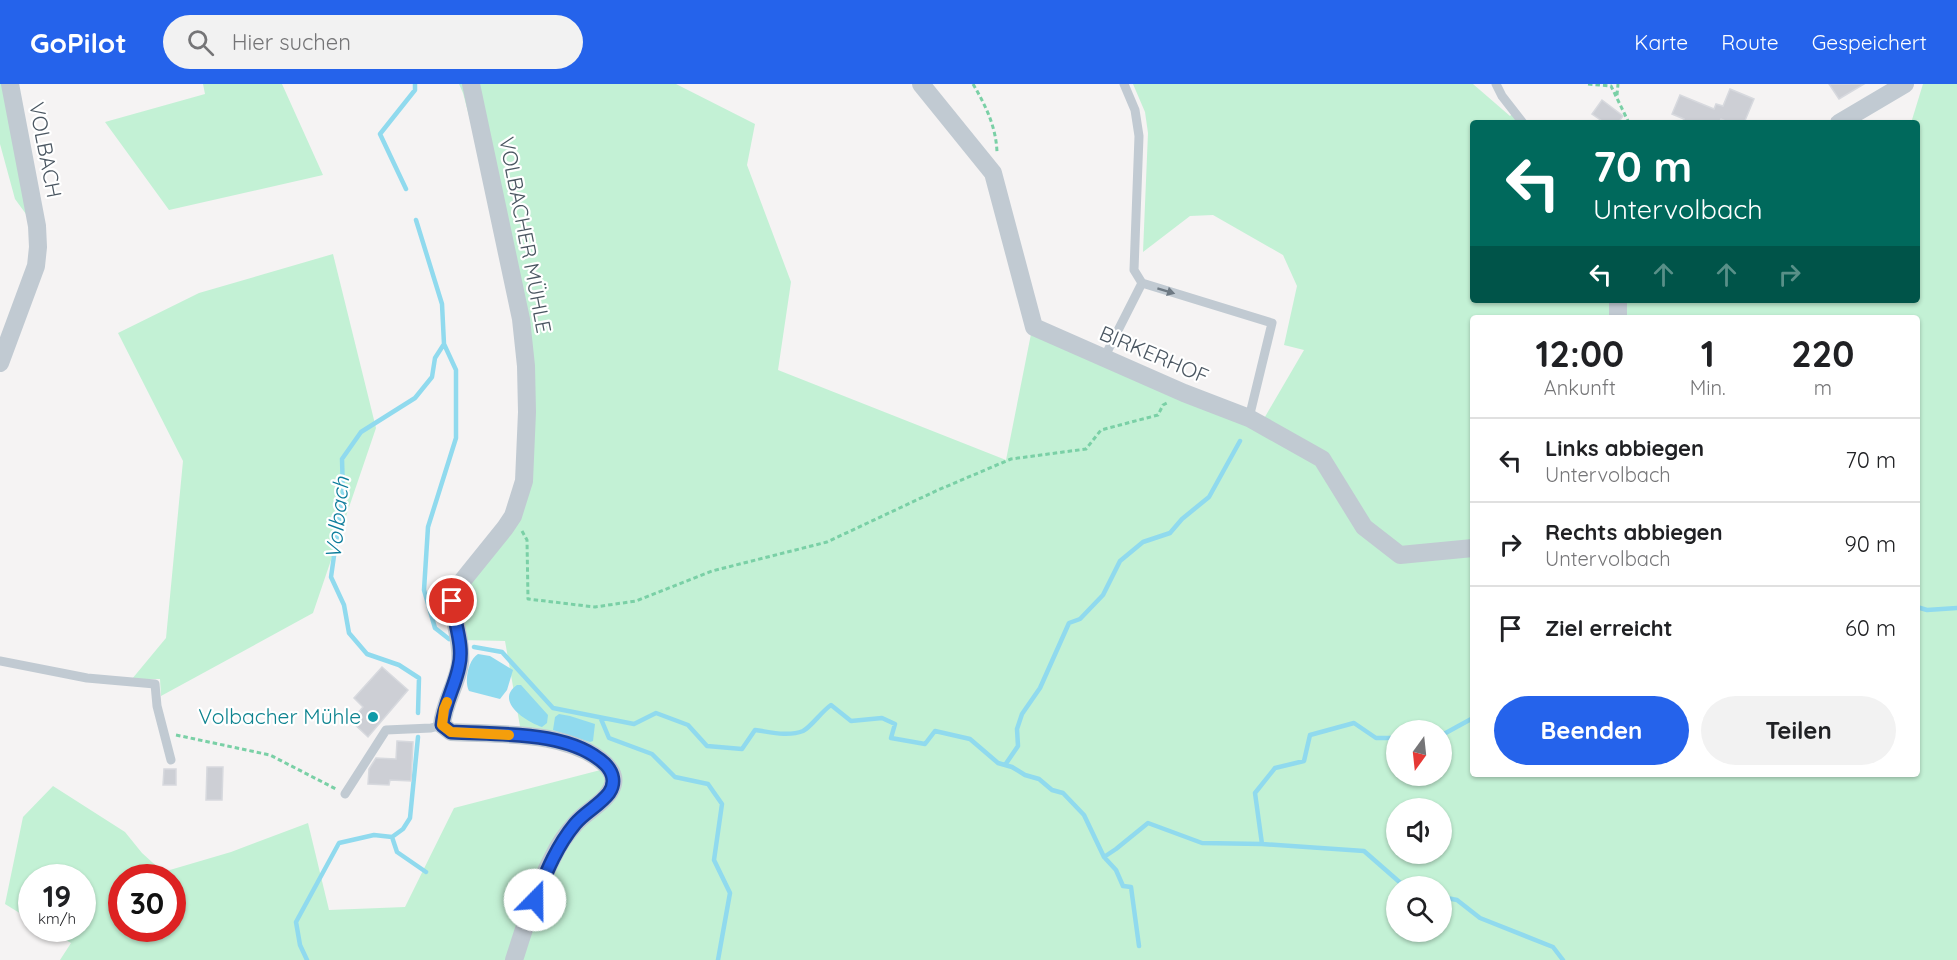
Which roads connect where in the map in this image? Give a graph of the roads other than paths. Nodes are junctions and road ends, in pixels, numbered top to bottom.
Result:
1 (10, 84) edge
2 (471, 84) edge
3 (921, 84) edge
4 (1124, 84) edge
5 (1496, 84) edge
6 (1905, 84) edge
7 (1521, 120) edge
8 (1844, 120) edge
9 (1142, 283) junction
10 (1104, 358) junction
11 (0, 363) edge
12 (1249, 418) junction
13 (1470, 548) edge
14 (0, 661) edge
15 (442, 725) junction
16 (171, 760) dead end
17 (345, 794) road end
18 (514, 960) edge

1 - 11 street, VOLBACH
2 - 15 street, VOLBACHER MÜHLE
3 - 10 street, BIRKERHOF
4 - 9 lane
5 - 7 lane
6 - 8 street
9 - 10 lane
9 -> 12 lane
10 - 12 street, BIRKERHOF
12 - 13 street, BIRKERHOF
14 - 16 lane
15 - 17 lane
15 - 18 street

